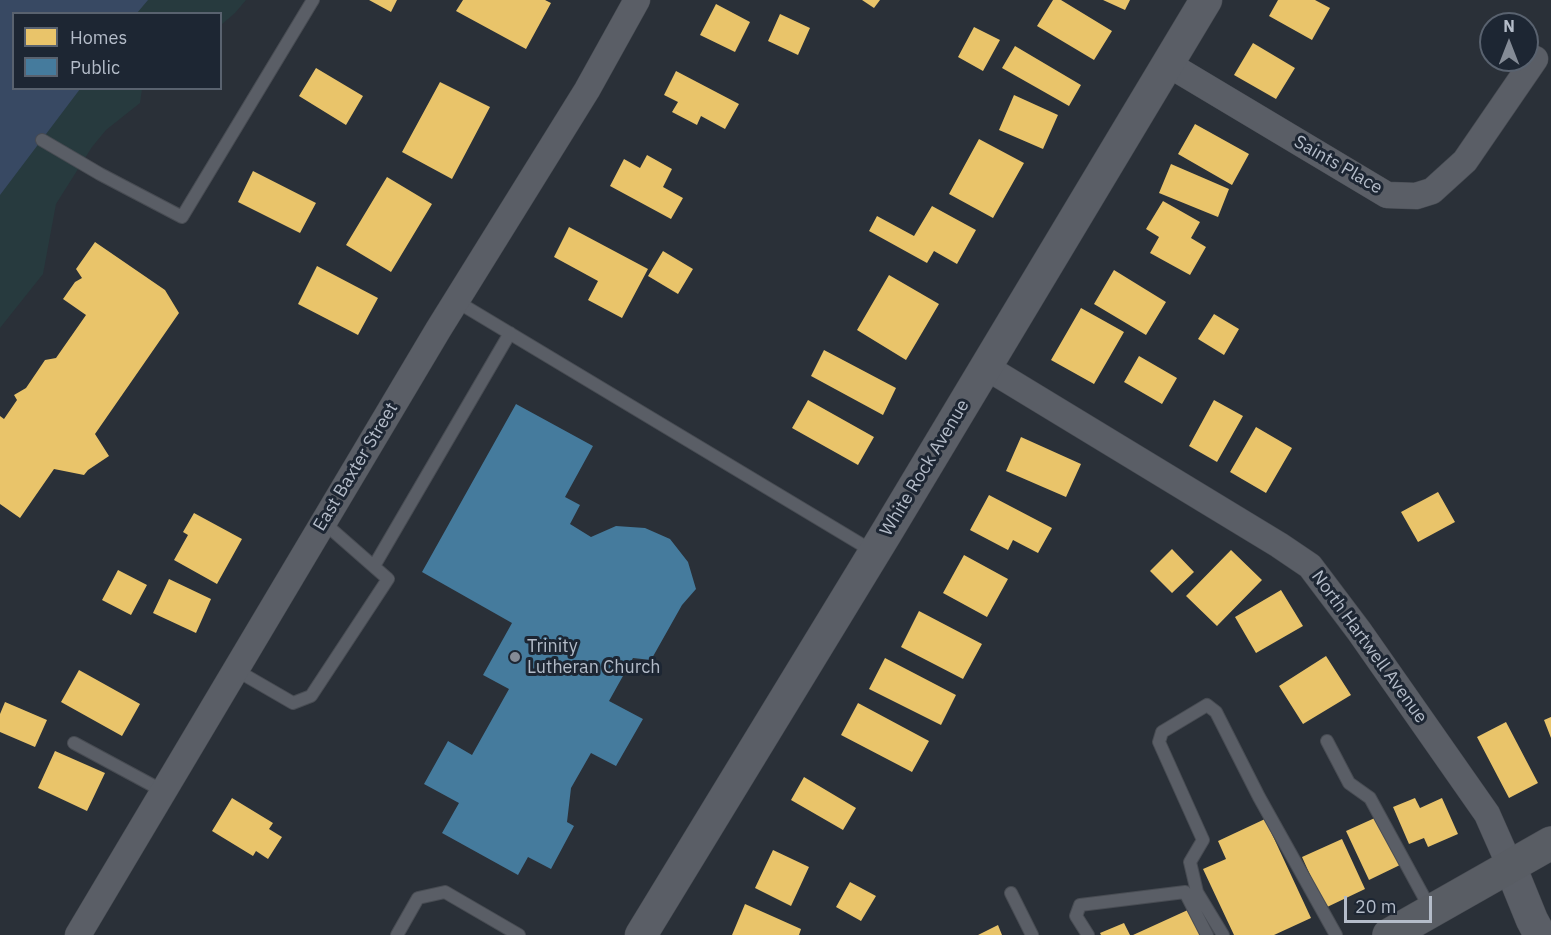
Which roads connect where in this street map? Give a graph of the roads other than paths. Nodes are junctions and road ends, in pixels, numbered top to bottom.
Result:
1 (313, 0) edge
2 (1206, 0) edge
3 (633, 1) edge
4 (1168, 64) junction
5 (1525, 72) edge
6 (42, 140) dead end
7 (456, 301) junction
8 (510, 333) junction
9 (986, 367) junction
10 (323, 522) junction
11 (874, 552) junction
12 (374, 566) junction
13 (236, 670) junction
14 (1327, 741) dead end
15 (74, 743) dead end
16 (163, 791) junction
17 (1551, 843) edge
18 (1510, 866) junction
19 (1011, 893) dead end
20 (1431, 911) junction
21 (78, 935) edge
22 (397, 935) edge
23 (519, 935) edge
24 (641, 935) edge
25 (1032, 935) edge
26 (1088, 935) edge
27 (1208, 935) edge
28 (1223, 935) edge
29 (1336, 935) edge
30 (1389, 935) edge
31 (1540, 935) edge

1 - 6 lane
2 - 4 street, White Rock Avenue
3 - 7 street, East Baxter Street
4 - 5 street, Saints Place
4 - 9 street, White Rock Avenue
7 - 8 lane
7 - 10 street, East Baxter Street
8 - 11 lane
8 - 12 lane
9 - 11 street, White Rock Avenue
9 - 18 street, North Hartwell Avenue
10 - 12 lane
10 - 13 street, East Baxter Street
11 - 24 street, White Rock Avenue
12 - 13 lane
13 - 16 street, East Baxter Street
14 - 20 lane
15 - 16 lane
16 - 21 street, East Baxter Street
17 - 18 main road
18 - 20 main road
18 - 31 street, North Hartwell Avenue
19 - 25 lane
20 - 30 main road
22 - 23 lane
26 - 27 lane
28 - 29 lane

